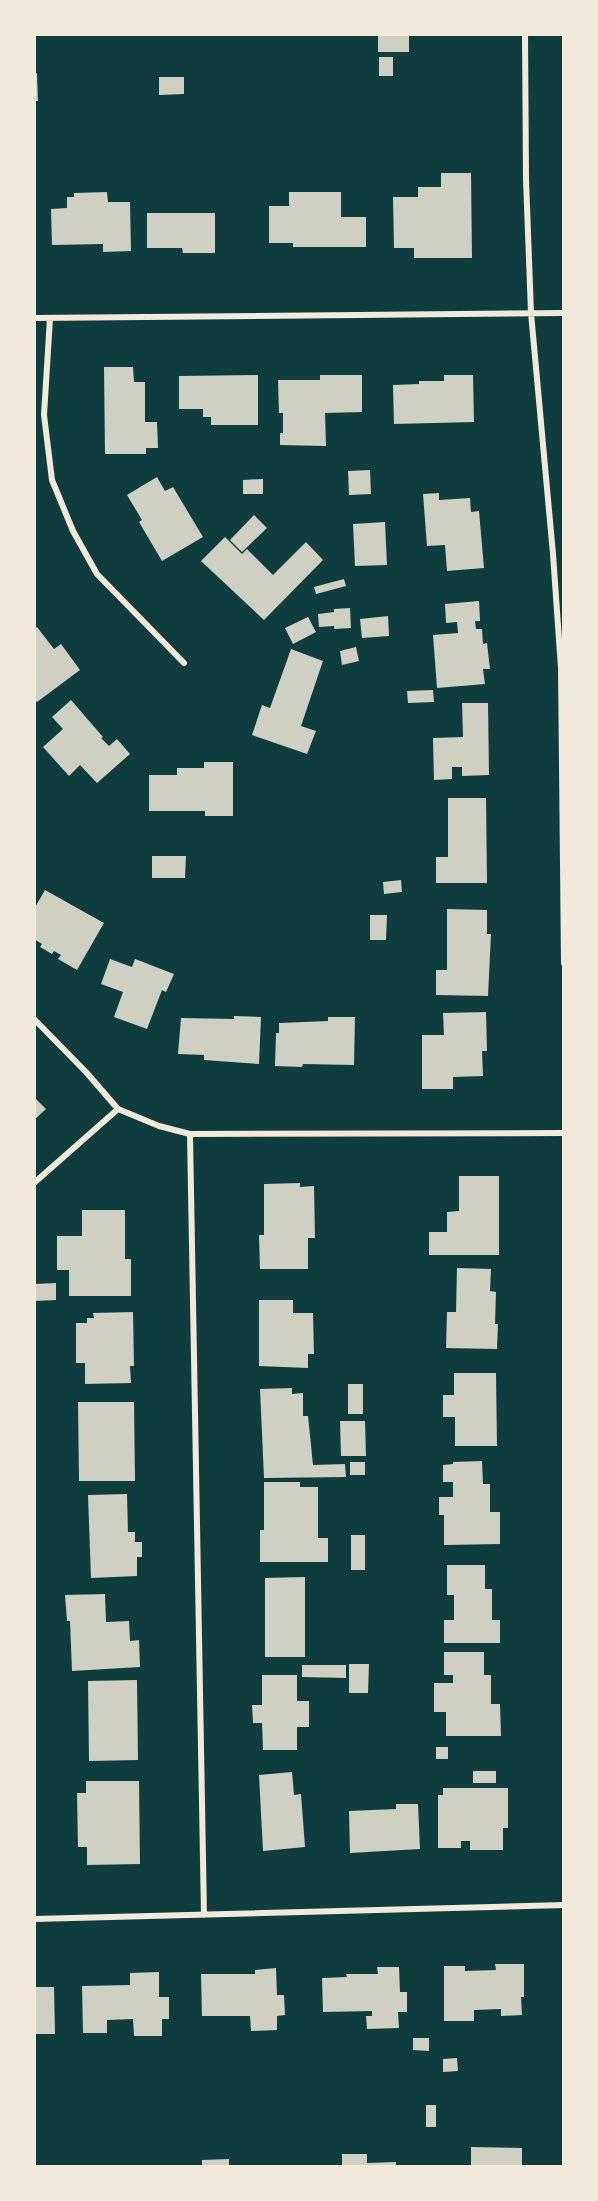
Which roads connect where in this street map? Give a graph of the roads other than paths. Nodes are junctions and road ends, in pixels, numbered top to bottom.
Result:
1 (525, 34) edge
2 (531, 313) junction
3 (564, 313) edge
4 (34, 318) edge
5 (50, 318) junction
6 (184, 663) dead end
7 (564, 963) edge
8 (34, 1019) edge
9 (118, 1108) junction
10 (564, 1133) edge
11 (190, 1134) junction
12 (34, 1183) edge
13 (564, 1905) edge
14 (204, 1915) junction
15 (34, 1918) edge

1 - 2 street
2 - 3 street
2 - 5 street
2 - 7 street
4 - 5 street
5 - 6 street
8 - 9 street
9 - 11 street
9 - 12 street
10 - 11 street
11 - 14 street
13 - 14 street
14 - 15 street

